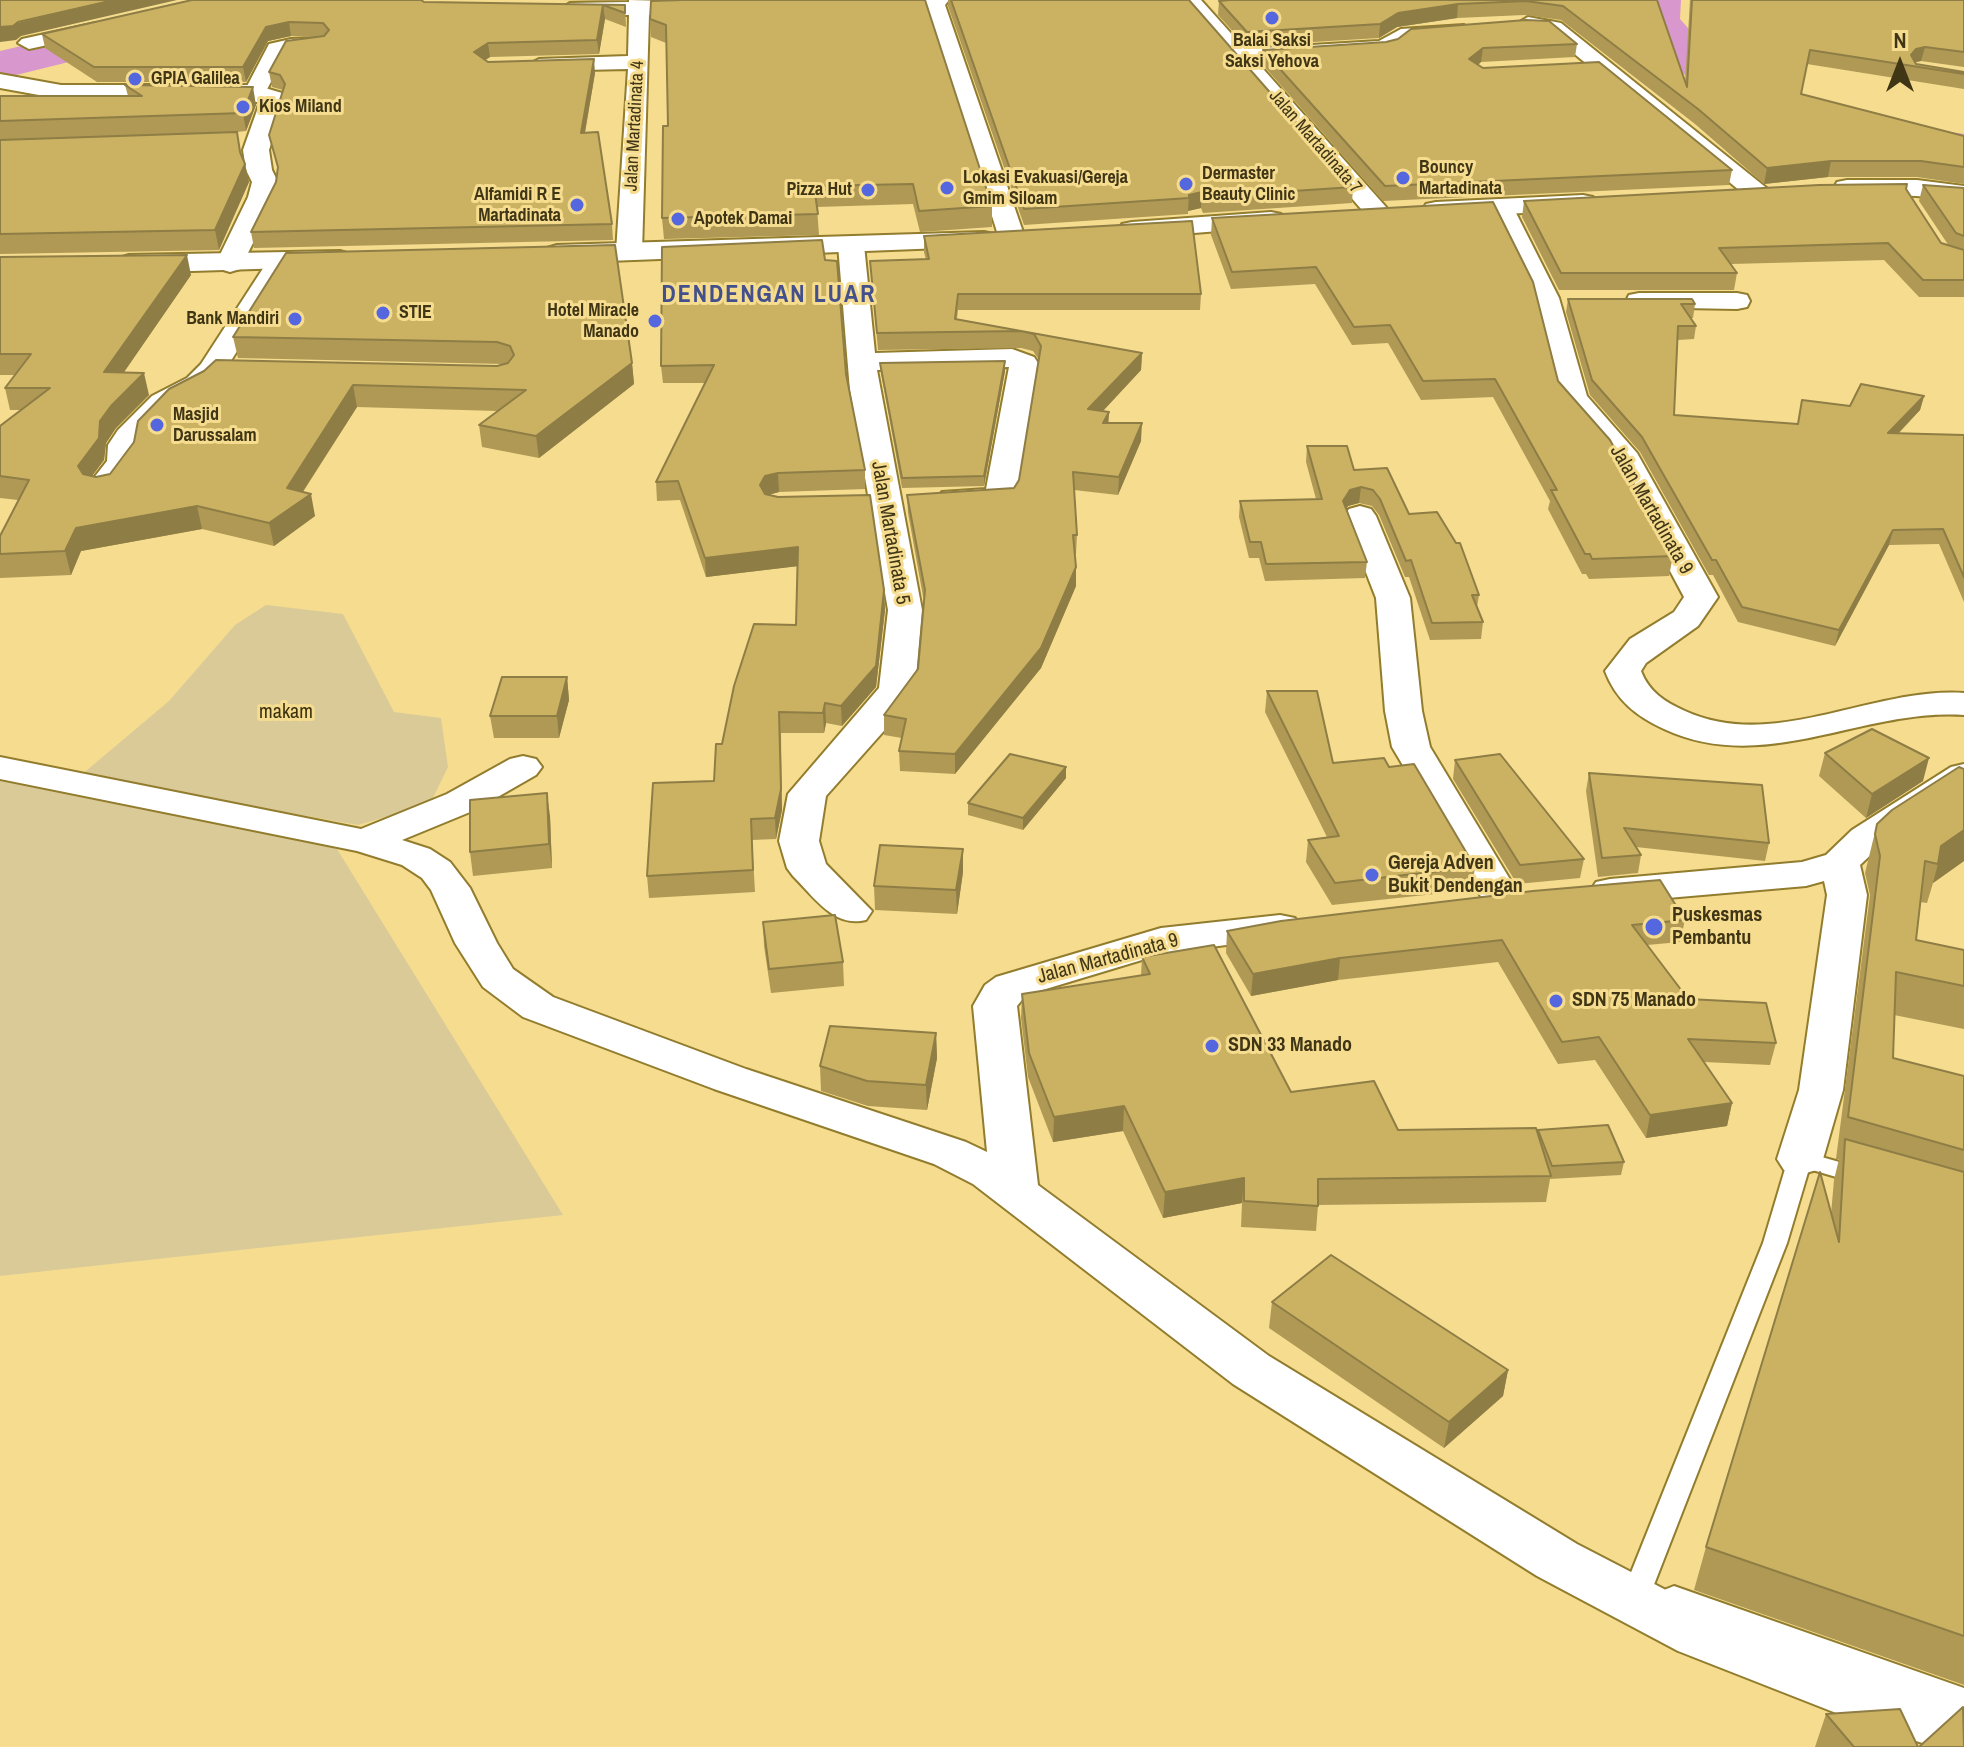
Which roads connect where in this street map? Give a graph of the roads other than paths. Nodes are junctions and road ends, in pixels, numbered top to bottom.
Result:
1 (935, 0) edge
2 (856, 3) edge
3 (1194, 4) edge
4 (639, 5) edge
5 (1227, 5) edge
6 (731, 7) edge
7 (546, 9) edge
8 (1507, 25) edge
9 (109, 26) edge
10 (1476, 28) edge
11 (29, 43) edge
12 (317, 44) edge
13 (1239, 56) junction
14 (639, 62) junction
15 (520, 66) edge
16 (1600, 66) junction
17 (1570, 68) edge
18 (0, 81) edge
19 (255, 92) junction
20 (257, 141) junction
21 (227, 142) edge
22 (1964, 194) edge
23 (1777, 195) joint
24 (1729, 196) edge
25 (1606, 202) edge
26 (1501, 207) junction
27 (1964, 209) edge
28 (1377, 212) junction
29 (1345, 214) edge
30 (1297, 218) edge
31 (1107, 231) edge
32 (1043, 236) edge
33 (1012, 238) junction
34 (851, 245) junction
35 (629, 252) junction
36 (534, 254) edge
37 (375, 259) edge
38 (280, 262) junction
39 (230, 263) junction
40 (107, 264) edge
41 (1610, 301) edge
42 (1737, 301) dead end
43 (862, 362) junction
44 (212, 369) junction
45 (244, 370) edge
46 (102, 488) edge
47 (897, 500) junction
48 (1360, 516) dead end
49 (1964, 704) edge
50 (523, 767) dead end
51 (0, 768) edge
52 (1964, 775) edge
53 (365, 841) junction
54 (1840, 863) junction
55 (1503, 901) junction
56 (1456, 906) edge
57 (852, 911) dead end
58 (1316, 923) edge
59 (1800, 1159) junction
60 (1889, 1185) edge
61 (1015, 1193) junction
62 (1637, 1593) junction
63 (1964, 1701) edge
64 (1964, 1729) edge

1 - 2 street
1 - 33 street
3 - 5 street
3 - 13 street, Jalan Martadinata 7
4 - 6 street
4 - 7 street
4 - 14 street, Jalan Martadinata 4
8 - 16 street
9 - 11 street
10 - 13 street
12 - 19 street
13 - 28 street, Jalan Martadinata 7
14 - 15 street
14 - 35 street, Jalan Martadinata 4
16 - 17 street
16 - 23 street
18 - 19 main road
19 - 20 main road
20 - 21 street
20 - 39 main road
22 - 27 main road
23 - 24 main road
25 - 26 main road
26 - 28 main road
26 - 49 street, Jalan Martadinata 9
28 - 29 main road
30 - 31 main road
32 - 33 main road
33 - 34 main road
34 - 35 main road
34 - 43 street, Jalan Martadinata 5
35 - 36 main road
37 - 38 main road
38 - 39 main road
38 - 44 street
39 - 40 main road
41 - 42 street
43 - 47 street, Jalan Martadinata 5
43 - 47 street
44 - 45 street
44 - 46 street
47 - 57 street, Jalan Martadinata 5
48 - 55 street
50 - 53 street
51 - 53 street
52 - 54 street
53 - 61 street
54 - 55 street
54 - 59 street
55 - 56 street
58 - 61 street, Jalan Martadinata 9
59 - 60 lane
59 - 62 lane
61 - 62 street
62 - 63 lane
62 - 64 street

